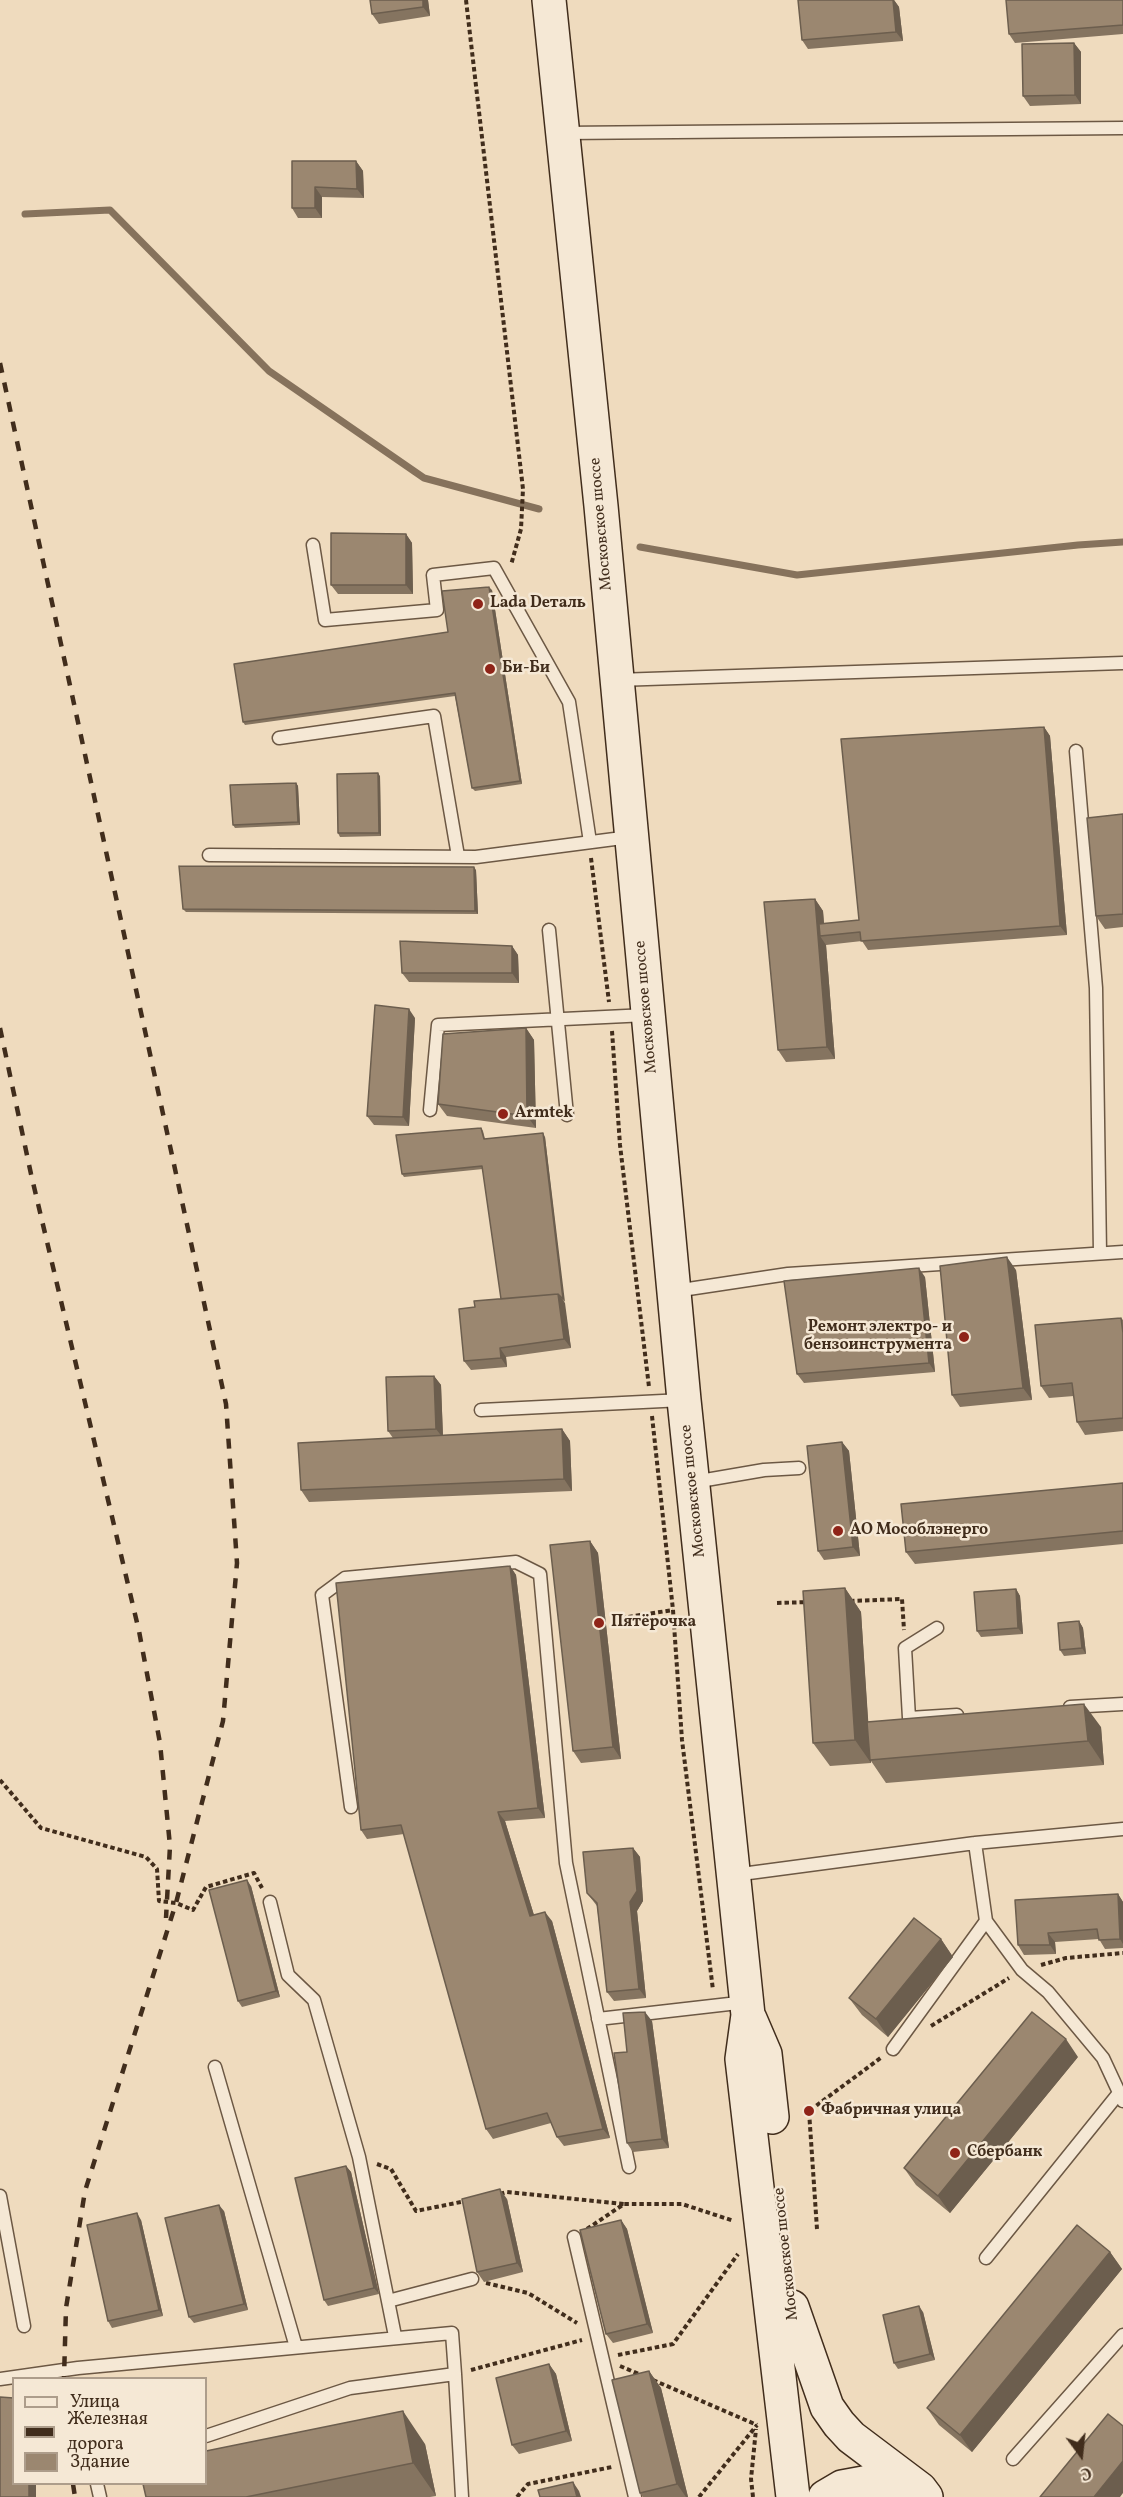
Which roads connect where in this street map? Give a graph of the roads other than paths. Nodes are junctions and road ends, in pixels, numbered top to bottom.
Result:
1 (549, 0) edge
2 (1123, 128) edge
3 (562, 133) junction
4 (313, 545) dead end
5 (1123, 663) edge
6 (616, 680) junction
7 (279, 738) dead end
8 (1076, 751) dead end
9 (631, 837) junction
10 (590, 842) junction
11 (209, 855) dead end
12 (458, 856) junction
13 (549, 930) dead end
14 (648, 1015) junction
15 (558, 1020) junction
16 (430, 1110) dead end
17 (567, 1115) dead end
18 (1123, 1252) edge
19 (1100, 1253) junction
20 (674, 1291) junction
21 (684, 1400) junction
22 (482, 1410) dead end
23 (799, 1468) dead end
24 (693, 1483) junction
25 (937, 1628) dead end
26 (1123, 1704) edge
27 (1052, 1709) edge
28 (969, 1714) edge
29 (351, 1807) dead end
30 (1123, 1829) edge
31 (975, 1843) junction
32 (733, 1875) junction
33 (270, 1902) road end
34 (986, 1921) junction
35 (743, 2009) junction
36 (598, 2019) junction
37 (893, 2049) road end
38 (216, 2067) dead end
39 (1121, 2097) edge
40 (628, 2167) dead end
41 (0, 2196) edge
42 (574, 2237) road end
43 (986, 2258) dead end
44 (472, 2279) road end
45 (388, 2301) junction
46 (792, 2307) junction
47 (24, 2326) dead end
48 (1123, 2335) edge
49 (395, 2336) junction
50 (296, 2347) junction
51 (79, 2373) edge
52 (454, 2374) junction
53 (26, 2377) edge
54 (207, 2436) edge
55 (1013, 2458) dead end
56 (462, 2497) edge
57 (635, 2497) edge
58 (793, 2497) edge
59 (816, 2497) edge
60 (825, 2497) edge
61 (881, 2497) edge
62 (901, 2497) edge
63 (919, 2497) edge
64 (926, 2497) edge

1 - 3 main road, Московское шоссе
2 - 3 lane
3 - 6 main road, Московское шоссе
4 - 10 lane
5 - 6 lane
6 - 9 main road, Московское шоссе
7 - 12 lane
8 - 19 lane
9 - 10 lane
9 - 14 main road, Московское шоссе
10 - 12 lane
11 - 12 lane
13 - 15 lane
14 - 15 lane
14 - 20 main road, Московское шоссе
15 - 16 lane
15 - 17 lane
18 - 19 lane
19 - 20 lane
20 - 21 main road, Московское шоссе
21 - 22 lane
21 - 24 main road, Московское шоссе
23 - 24 lane
24 - 32 main road, Московское шоссе
25 - 28 lane
26 - 27 lane
29 - 36 lane
30 - 31 lane
31 - 32 lane
31 - 34 lane
32 - 35 main road, Московское шоссе
33 - 45 lane
34 - 37 lane
34 - 39 lane
35 - 36 lane
35 - 46 main road, Московское шоссе
35 - 58 main road, Московское шоссе
36 - 40 lane
38 - 50 lane
39 - 43 lane
41 - 47 lane
42 - 57 lane
44 - 45 lane
45 - 49 lane
46 - 59 main road, Московское шоссе
46 - 64 main road
48 - 55 lane
49 - 50 lane
49 - 52 lane
50 - 51 lane
51 - 53 lane
52 - 54 lane
52 - 56 lane
60 - 63 main road
61 - 62 main road

